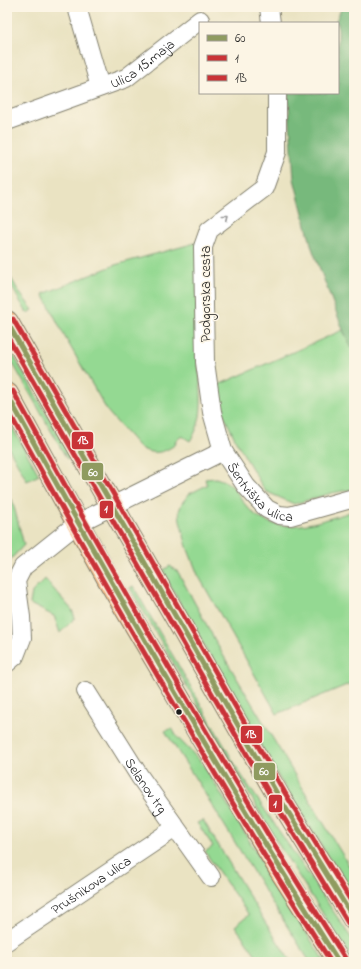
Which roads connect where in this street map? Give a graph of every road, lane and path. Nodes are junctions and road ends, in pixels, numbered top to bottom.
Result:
1 (77, 7) edge
2 (270, 7) edge
3 (200, 20) dead end
4 (271, 22) edge
5 (100, 88) junction
6 (277, 94) edge
7 (7, 121) edge
8 (7, 322) edge
9 (7, 394) edge
10 (223, 451) junction
11 (354, 498) edge
12 (113, 506) junction
13 (78, 523) junction
14 (7, 663) edge
15 (86, 691) dead end
16 (175, 828) junction
17 (210, 877) dead end
18 (354, 919) edge
19 (7, 941) edge
20 (339, 962) edge

1 - 5 street, Ulica 15.maja
2 - 4 street
3 - 5 street, Ulica 15.maja
5 - 7 street, Ulica 15.maja
10 -> 6 street, Podgorska cesta
8 - 12 main road
9 - 13 main road
10 - 11 street, Šentviška ulica
10 - 12 street
12 - 13 street
12 - 18 main road
13 - 14 street
13 - 20 main road
15 - 16 street, Selanov trg
16 - 17 street, Selanov trg
16 - 19 street, Prušnikova ulica

